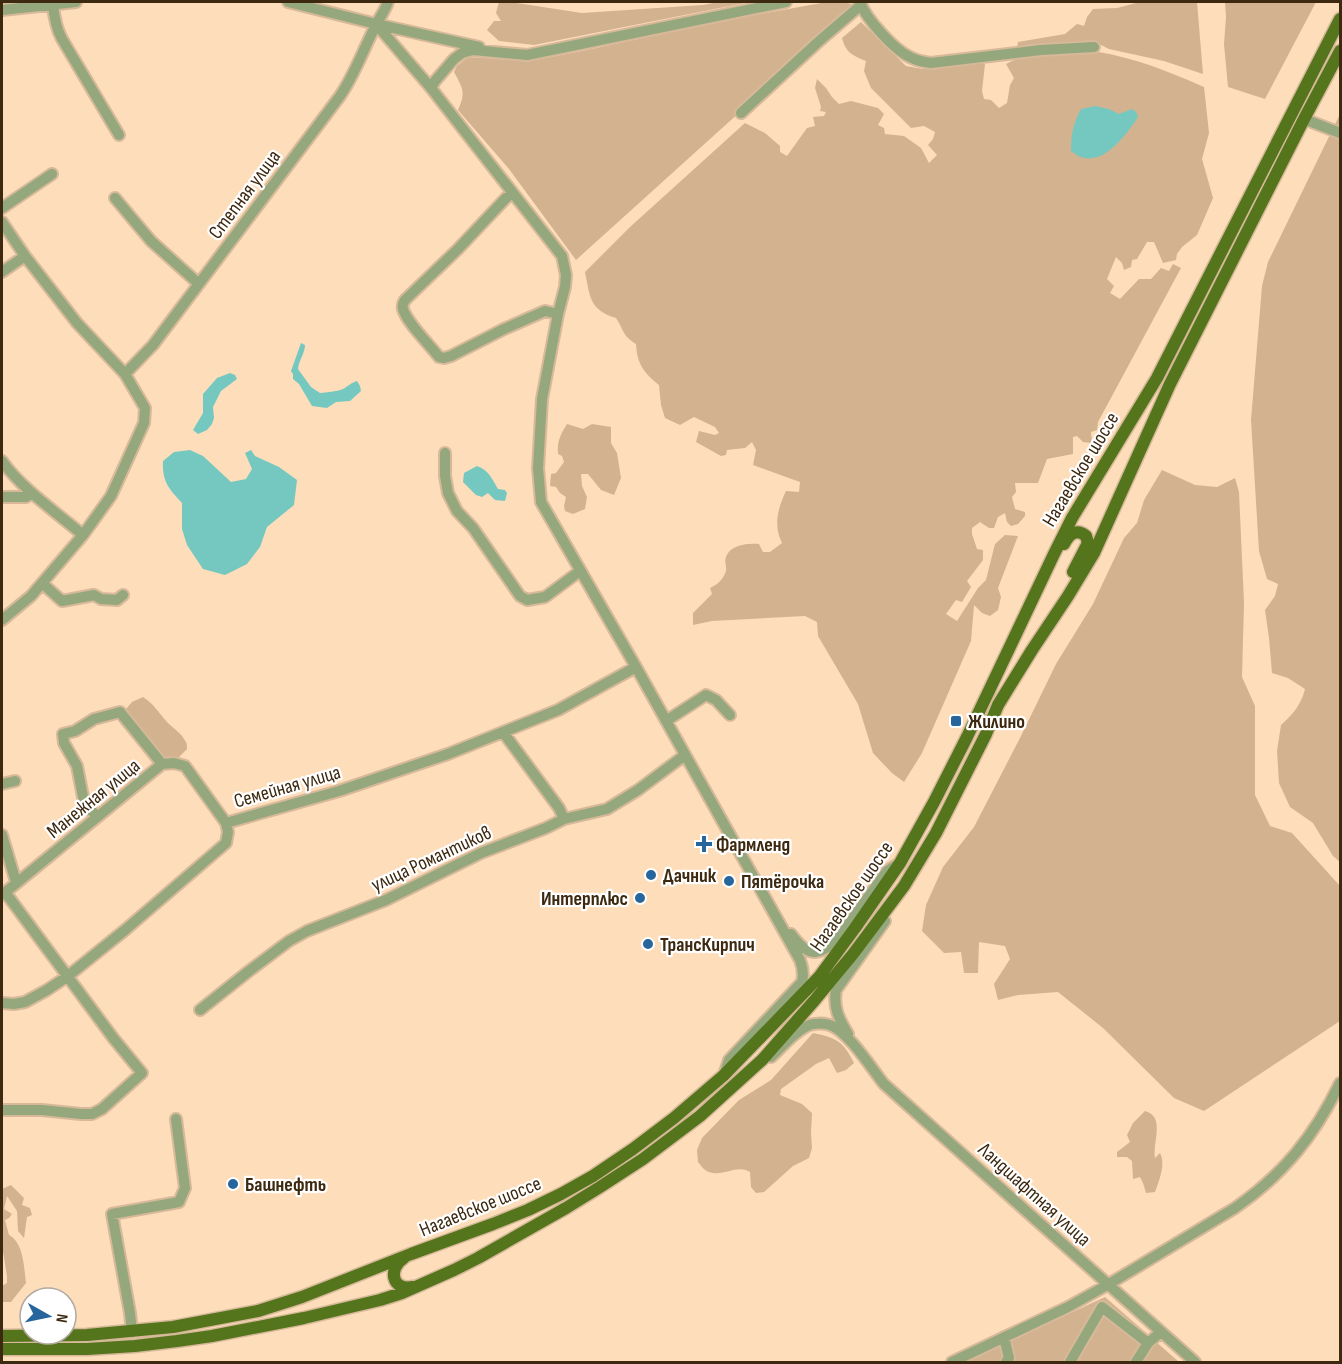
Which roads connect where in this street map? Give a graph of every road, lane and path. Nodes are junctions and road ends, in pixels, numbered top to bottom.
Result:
1 (75, 2) edge
2 (288, 2) edge
3 (388, 2) edge
4 (786, 2) edge
5 (861, 3) edge
6 (53, 4) junction
7 (2, 10) edge
8 (1341, 18) edge
9 (376, 24) junction
10 (1094, 47) dead end
11 (1341, 51) edge
12 (502, 52) junction
13 (431, 88) junction
14 (741, 113) dead end
15 (1304, 119) junction
16 (1341, 134) edge
17 (119, 135) dead end
18 (52, 174) dead end
19 (513, 193) junction
20 (115, 198) dead end
21 (2, 208) edge
22 (2, 222) edge
23 (25, 256) junction
24 (2, 272) edge
25 (199, 284) junction
26 (558, 314) junction
27 (125, 374) junction
28 (445, 453) dead end
29 (2, 461) edge
30 (32, 493) junction
31 (2, 497) edge
32 (83, 535) junction
33 (580, 571) junction
34 (42, 583) junction
35 (123, 595) dead end
36 (2, 620) edge
37 (1012, 644) junction
38 (1032, 650) junction
39 (636, 667) junction
40 (729, 716) dead end
41 (666, 721) junction
42 (503, 732) junction
43 (685, 755) junction
44 (162, 764) junction
45 (15, 781) dead end
46 (2, 784) edge
47 (97, 817) junction
48 (564, 819) junction
49 (226, 823) junction
50 (2, 836) edge
51 (900, 863) junction
52 (16, 882) junction
53 (904, 886) junction
54 (3, 893) edge
55 (776, 918) junction
56 (68, 976) junction
57 (2, 1003) edge
58 (200, 1010) dead end
59 (855, 1048) junction
60 (723, 1076) junction
61 (1341, 1083) edge
62 (2, 1110) edge
63 (700, 1116) junction
64 (176, 1119) dead end
65 (411, 1254) junction
66 (1109, 1284) junction
67 (422, 1285) junction
68 (132, 1332) junction
69 (1161, 1332) junction
70 (2, 1336) edge
71 (1004, 1337) junction
72 (1148, 1343) junction
73 (2, 1349) edge
74 (952, 1362) edge
75 (1006, 1362) edge
76 (1070, 1362) edge
77 (1136, 1362) edge
78 (1195, 1362) edge

1 - 6 street
2 - 9 street
3 - 9 street, Степная улица
4 - 12 street
5 - 10 street
5 - 14 street
6 - 7 street
6 - 17 street
8 - 37 main road, Нагаевское шоссе
9 - 12 street
9 - 13 street
9 - 25 street, Степная улица
11 - 15 main road, Нагаевское шоссе
12 - 13 street
13 - 19 street
15 - 16 street
15 - 38 main road, Нагаевское шоссе
18 - 21 street
19 - 26 street
19 - 26 street
20 - 25 street
22 - 23 street
23 - 24 street
23 - 27 street
25 - 27 street, Степная улица
26 - 33 street
27 - 32 street
28 - 33 street
29 - 30 street
30 - 31 street
30 - 32 street
32 - 34 street
33 - 39 street
34 - 35 street
34 - 36 street
37 - 38 main road
37 - 51 main road, Нагаевское шоссе
38 - 53 main road, Нагаевское шоссе
39 - 41 street
39 - 42 street, Семейная улица
40 - 41 street
41 - 43 street
42 - 48 street
42 - 49 street, Семейная улица
43 - 48 street, улица Романтиков
43 - 55 street
44 - 47 street, Манежная улица
44 - 47 street
44 - 49 street, Манежная улица
45 - 46 street
47 - 52 street, Манежная улица
48 - 58 street, улица Романтиков
49 - 56 street, Семейная улица
50 - 52 street
51 - 55 street
51 - 60 main road, Нагаевское шоссе
52 - 54 street, Манежная улица
53 - 59 street
53 - 63 main road, Нагаевское шоссе
54 - 56 street
55 - 60 street
56 - 57 street, Семейная улица
56 - 62 street
59 - 63 street
59 - 66 street, Ландшафтная улица
60 - 65 main road, Нагаевское шоссе
61 - 66 street
63 - 67 main road, Нагаевское шоссе
64 - 68 street
65 - 67 main road
65 - 68 main road, Нагаевское шоссе
66 - 69 street, Ландшафтная улица
66 - 71 street
67 - 73 main road, Нагаевское шоссе
68 - 70 main road, Нагаевское шоссе
69 - 72 street
69 - 78 street, Ландшафтная улица
71 - 74 street
71 - 75 street
72 - 76 street
72 - 77 street

